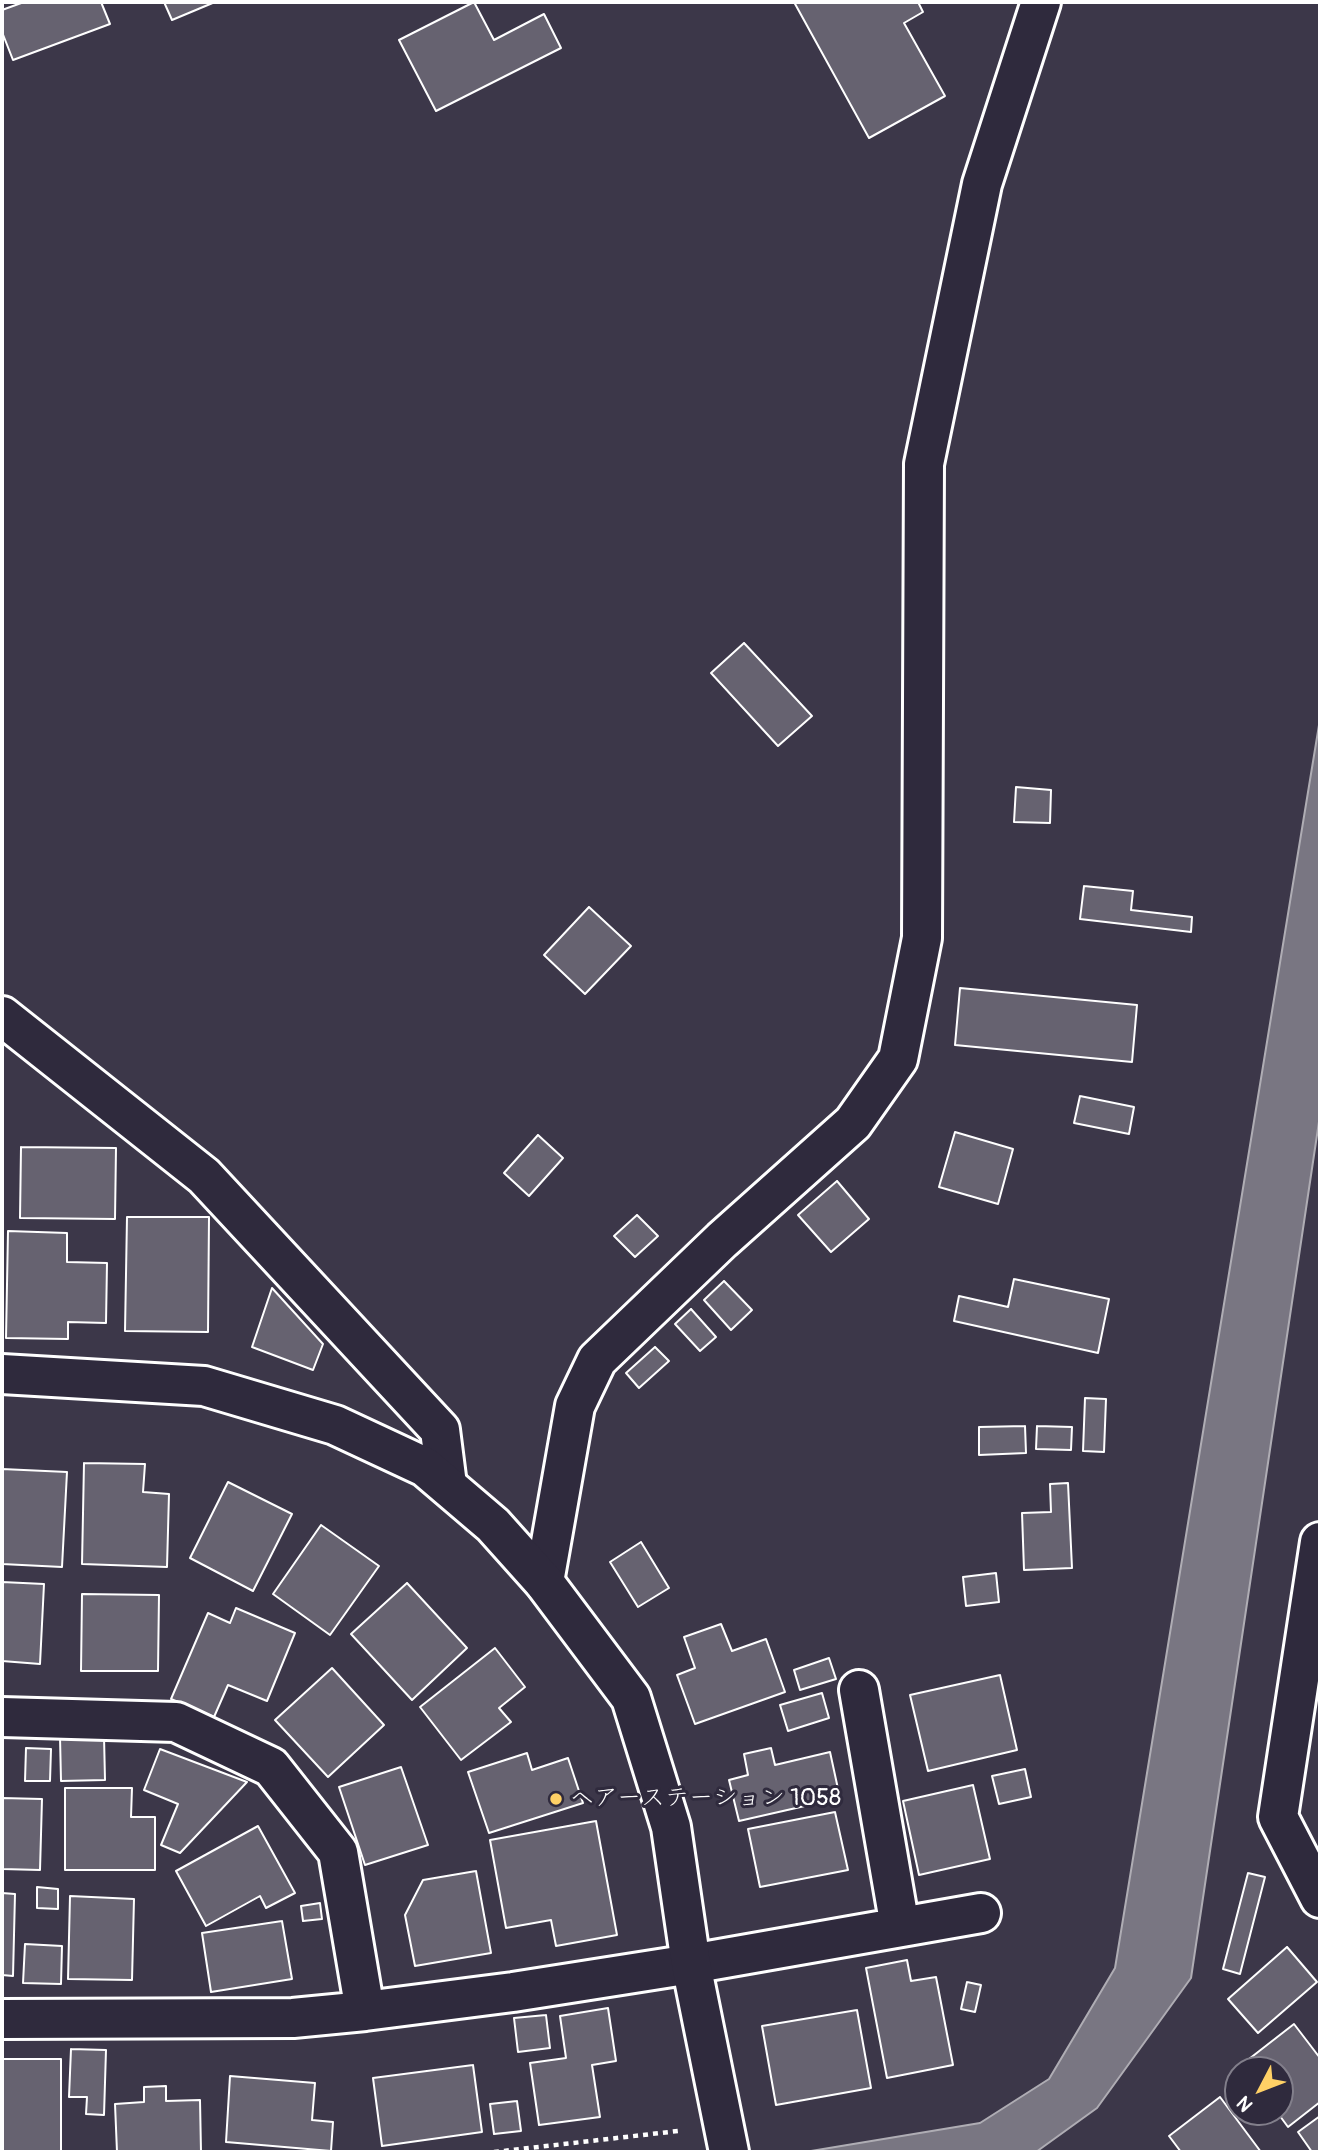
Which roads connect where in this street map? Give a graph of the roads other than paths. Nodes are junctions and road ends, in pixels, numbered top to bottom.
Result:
1 (1041, 2) edge
2 (2, 1016) edge
3 (2, 1374) edge
4 (447, 1485) junction
5 (1320, 1542) edge
6 (544, 1582) junction
7 (859, 1690) dead end
8 (2, 1717) edge
9 (1320, 1898) edge
10 (981, 1913) dead end
11 (900, 1927) junction
12 (691, 1964) junction
13 (365, 2011) junction
14 (2, 2019) edge
15 (727, 2140) edge

1 - 6 street
2 - 4 street
3 - 4 street
4 - 6 street
5 - 9 street
6 - 12 street
7 - 11 street
8 - 13 street
10 - 11 street
11 - 12 street
12 - 13 street
12 - 15 street
13 - 14 street

